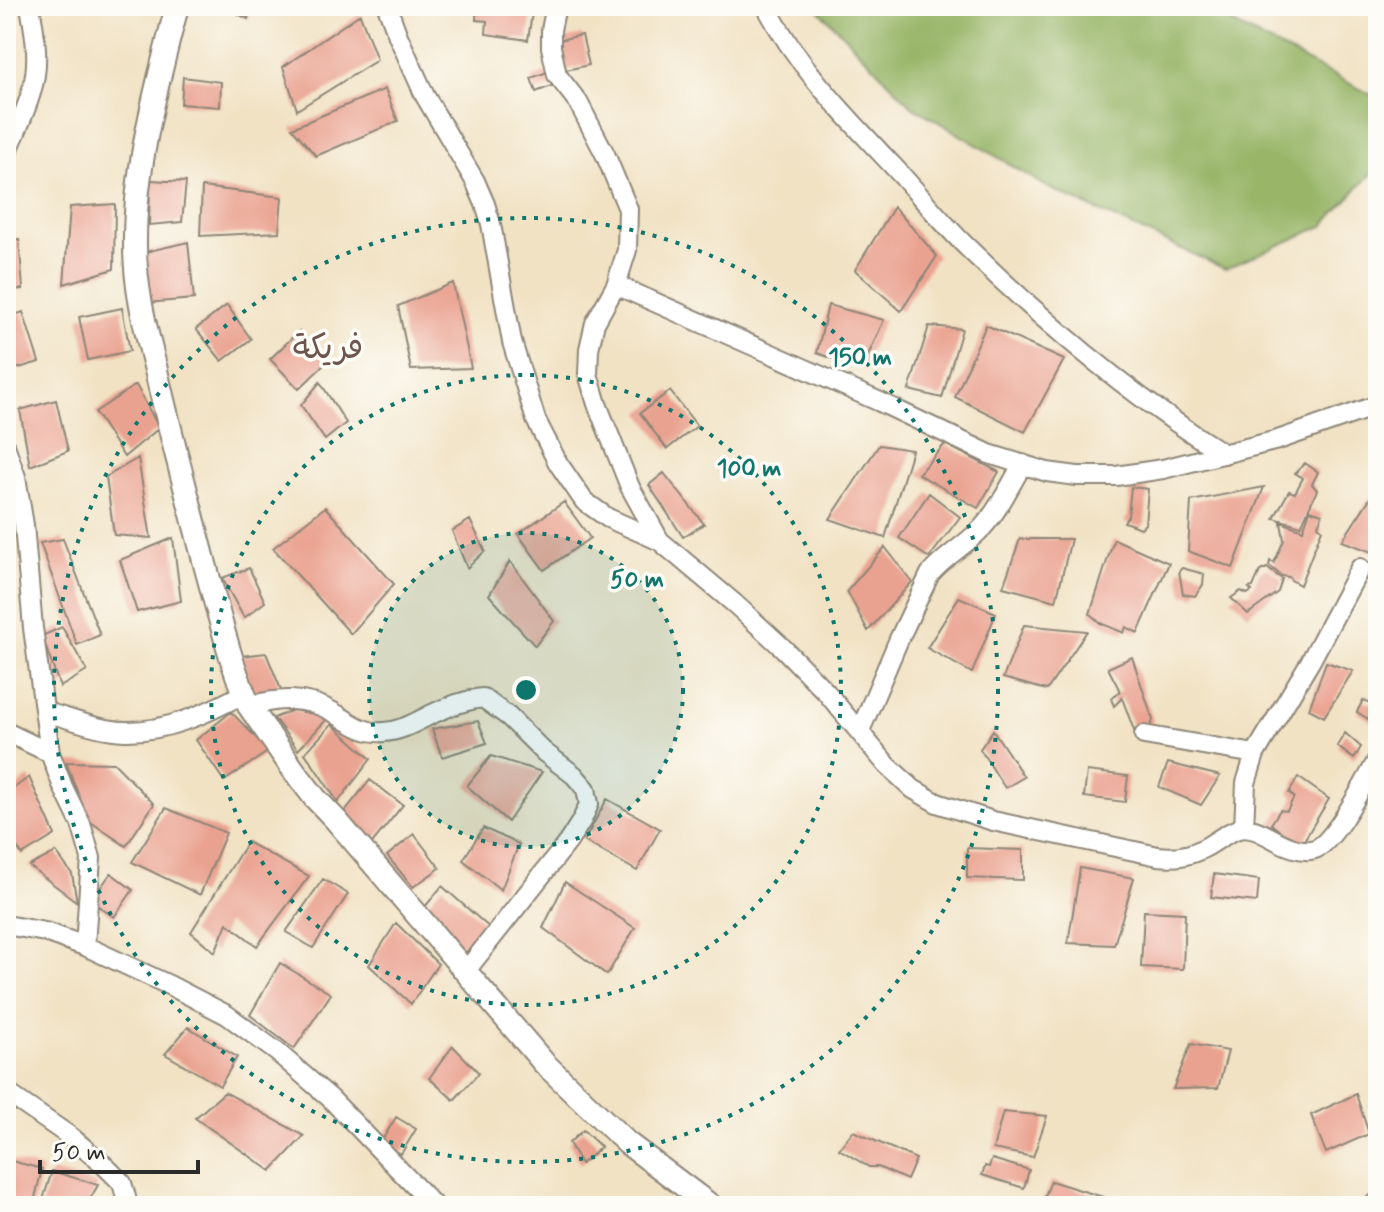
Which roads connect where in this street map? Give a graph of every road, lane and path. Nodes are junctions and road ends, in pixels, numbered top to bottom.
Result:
1 (30, 6) edge
2 (177, 6) edge
3 (387, 6) edge
4 (556, 6) edge
5 (766, 6) edge
6 (6, 156) edge
7 (616, 285) junction
8 (1378, 405) edge
9 (6, 448) edge
10 (1224, 454) junction
11 (1023, 464) junction
12 (660, 541) junction
13 (1360, 568) dead end
14 (246, 700) junction
15 (46, 712) junction
16 (860, 731) junction
17 (6, 732) edge
18 (1144, 735) dead end
19 (50, 753) junction
20 (1255, 754) junction
21 (1378, 759) edge
22 (1244, 828) junction
23 (6, 925) edge
24 (85, 946) junction
25 (465, 972) junction
26 (6, 1092) edge
27 (127, 1206) edge
28 (434, 1206) edge
29 (711, 1206) edge

1 - 6 street
2 - 14 street
3 - 12 street
4 - 7 street
5 - 10 street
7 - 11 street
7 - 12 street
8 - 10 street
9 - 15 street
10 - 11 street
11 - 16 street
12 - 16 street
13 - 20 street
14 - 15 street
14 - 25 street
14 - 25 street
15 - 19 street
16 - 22 street
17 - 19 street
18 - 20 street
19 - 24 street
20 - 22 street
21 - 22 street
23 - 24 street
24 - 28 street
25 - 29 street
26 - 27 street

